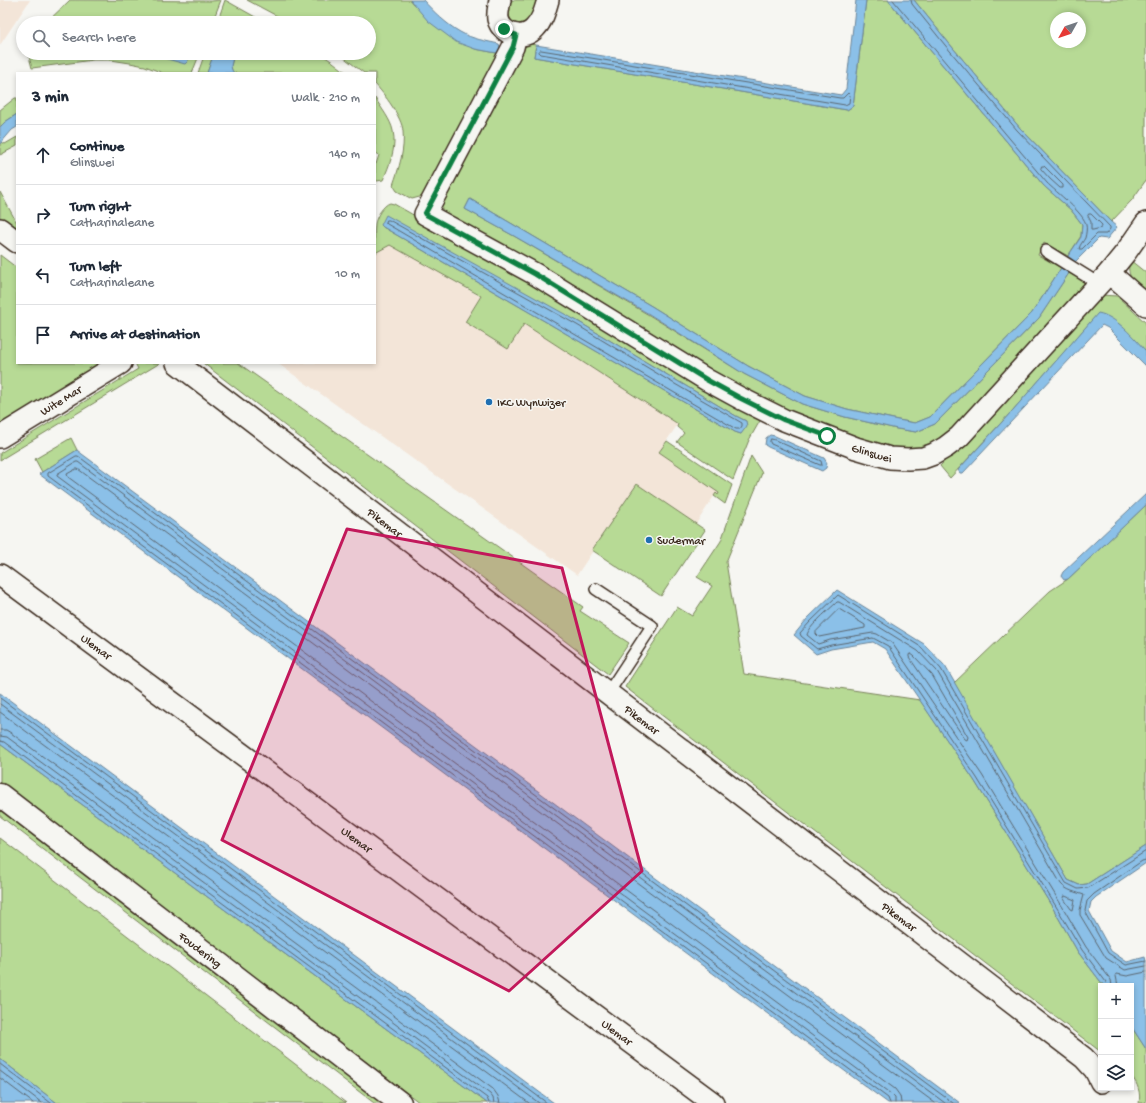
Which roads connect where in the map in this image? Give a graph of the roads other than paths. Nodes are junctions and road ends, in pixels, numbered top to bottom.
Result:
1 (500, 0) edge
2 (548, 0) edge
3 (516, 35) junction
4 (1146, 223) edge
5 (0, 229) edge
6 (16, 241) edge
7 (1046, 251) dead end
8 (1104, 279) junction
9 (1146, 305) edge
10 (119, 364) edge
11 (178, 364) edge
12 (0, 437) edge
13 (0, 575) edge
14 (596, 589) dead end
15 (608, 693) junction
16 (0, 795) edge
17 (1098, 1078) edge
18 (400, 1103) edge
19 (713, 1103) edge

1 - 3 street
2 - 3 street
3 - 8 street, Glinswei
4 - 8 street, Glinswei
5 - 6 street
7 - 8 lane
8 - 9 street
10 - 12 street, Wite Mar
11 - 15 street, Pikemar
13 - 19 street, Ulemar
14 - 15 lane
15 - 17 street, Pikemar
16 - 18 street, Foudering

